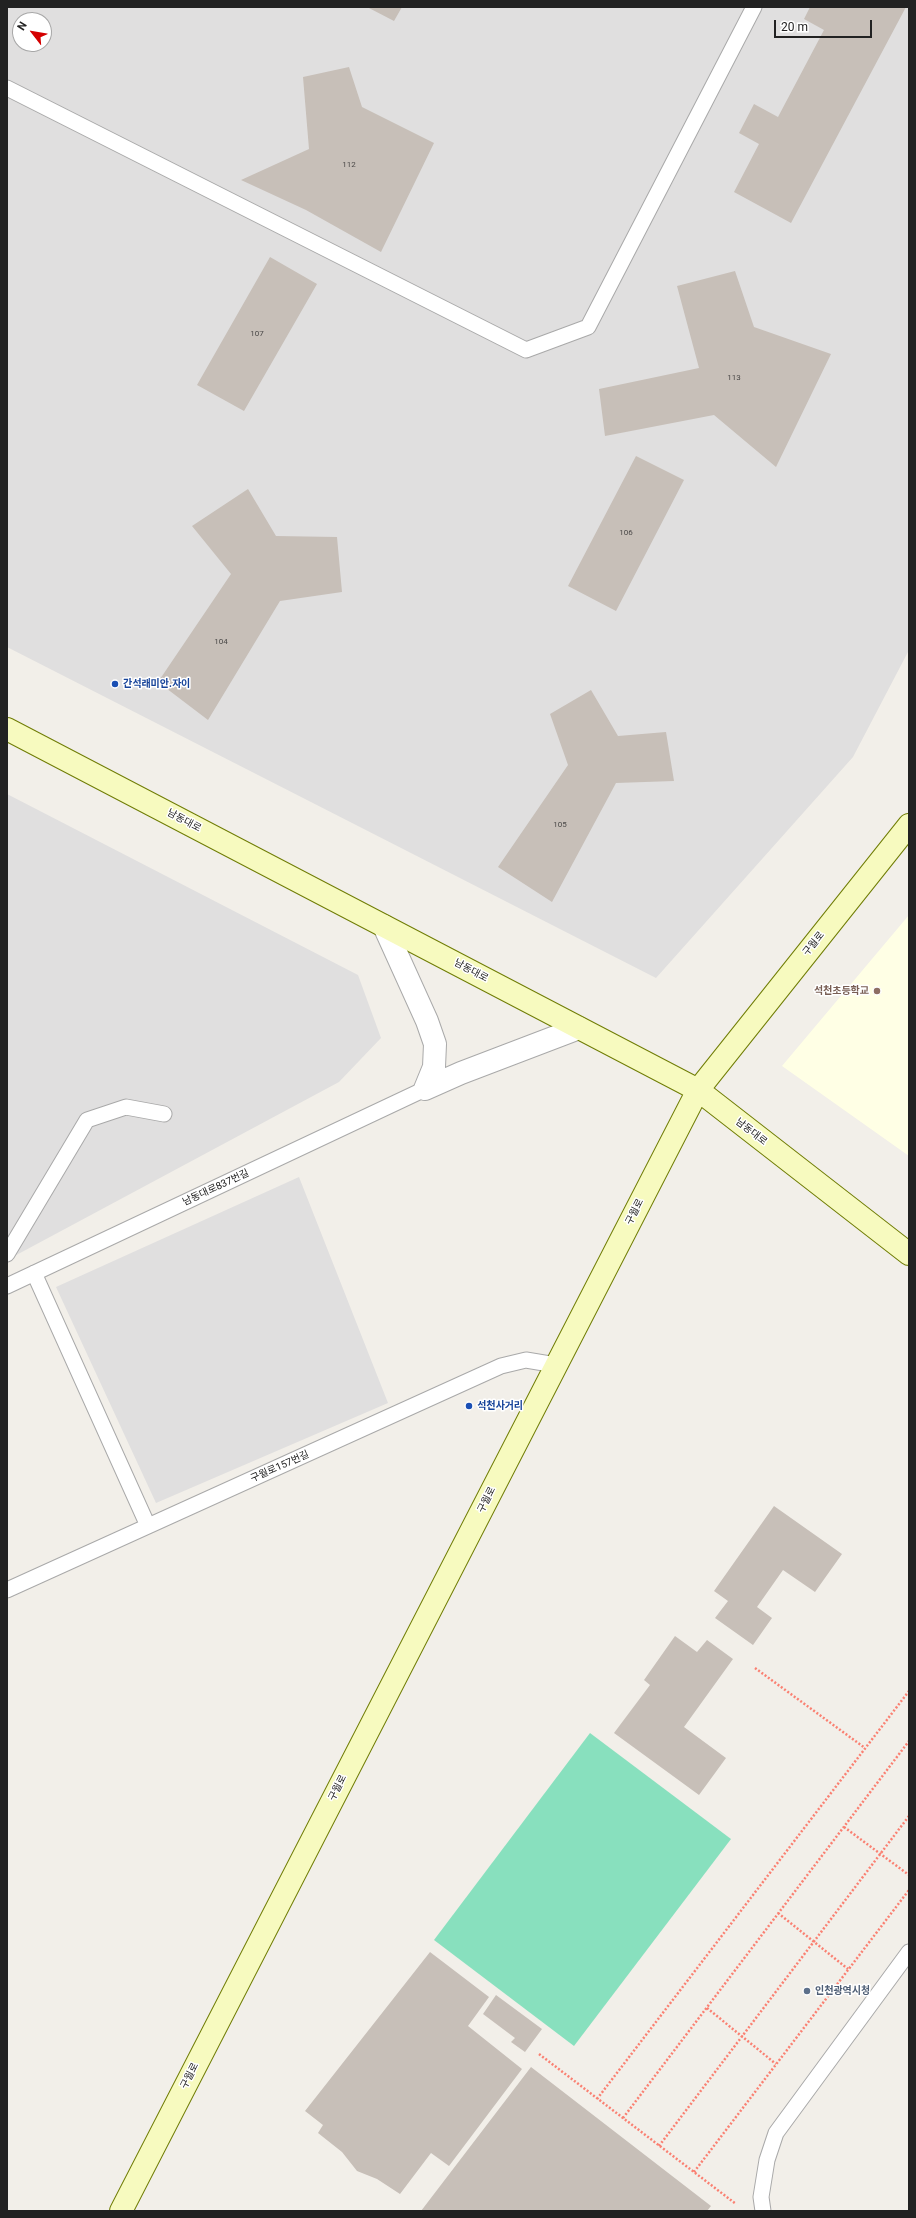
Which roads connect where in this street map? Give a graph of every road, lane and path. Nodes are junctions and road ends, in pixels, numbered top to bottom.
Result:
1 (754, 7) edge
2 (7, 88) edge
3 (7, 729) edge
4 (909, 825) edge
5 (384, 926) junction
6 (579, 1028) junction
7 (426, 1090) junction
8 (698, 1090) junction
9 (164, 1114) dead end
10 (7, 1254) edge
11 (909, 1254) edge
12 (34, 1273) junction
13 (7, 1286) edge
14 (556, 1365) junction
15 (148, 1526) junction
16 (7, 1590) edge
17 (755, 1668) dead end
18 (909, 1691) edge
19 (909, 1741) edge
20 (865, 1748) junction
21 (909, 1816) edge
22 (844, 1827) junction
23 (880, 1854) junction
24 (909, 1875) edge
25 (909, 1890) edge
26 (778, 1913) junction
27 (815, 1940) junction
28 (909, 1952) edge
29 (848, 1969) junction
30 (706, 2008) junction
31 (742, 2037) junction
32 (539, 2054) dead end
33 (776, 2064) junction
34 (597, 2098) junction
35 (623, 2118) junction
36 (659, 2146) junction
37 (694, 2172) junction
38 (740, 2207) dead end
39 (121, 2211) edge
40 (763, 2211) edge

1 - 2 lane
3 - 5 main road, 남동대로
4 - 8 main road, 구월로
5 - 6 main road, 남동대로
5 - 7 street
6 - 7 street
6 - 8 main road, 남동대로
7 - 12 lane, 남동대로837번길
8 - 11 main road, 남동대로
8 - 14 main road, 구월로
9 - 10 lane
12 - 13 lane, 남동대로837번길
12 - 15 lane
14 - 15 lane, 구월로157번길
14 - 39 main road, 구월로
15 - 16 lane, 구월로157번길
17 - 20 path
18 - 20 path
19 - 22 path
20 - 34 path
21 - 23 path
22 - 23 path
22 - 26 path
23 - 24 path
23 - 27 path
25 - 29 path
26 - 27 path
26 - 30 path
27 - 29 path
27 - 31 path
28 - 40 lane
29 - 33 path
30 - 31 path
30 - 35 path
31 - 33 path
31 - 36 path
32 - 34 path
33 - 37 path
34 - 35 path
35 - 36 path
36 - 37 path
37 - 38 path

